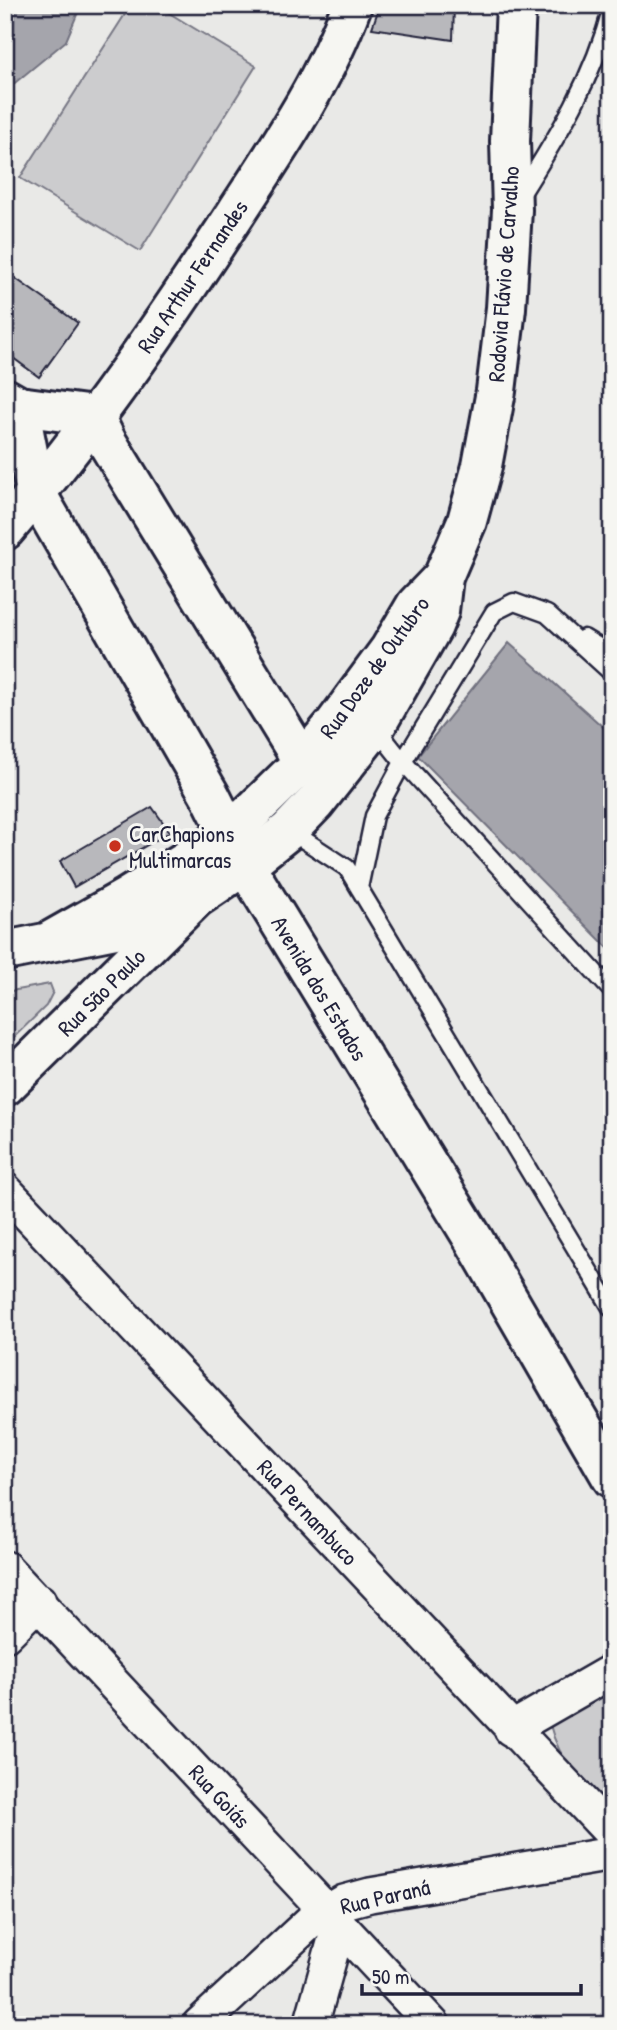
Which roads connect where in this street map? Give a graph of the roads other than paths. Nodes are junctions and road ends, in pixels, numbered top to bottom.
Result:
1 (352, 5) edge
2 (516, 5) edge
3 (612, 8) edge
4 (512, 210) junction
5 (12, 402) edge
6 (94, 416) junction
7 (36, 494) junction
8 (5, 530) edge
9 (443, 578) junction
10 (547, 614) junction
11 (612, 655) edge
12 (612, 673) edge
13 (375, 727) junction
14 (303, 762) junction
15 (403, 762) junction
16 (289, 830) junction
17 (237, 849) junction
18 (359, 888) junction
19 (196, 898) junction
20 (50, 941) junction
21 (5, 951) edge
22 (612, 991) edge
23 (5, 1086) edge
24 (5, 1190) edge
25 (612, 1309) edge
26 (612, 1478) edge
27 (5, 1568) edge
28 (38, 1601) junction
29 (5, 1635) edge
30 (612, 1671) edge
31 (511, 1729) junction
32 (612, 1833) edge
33 (612, 1854) edge
34 (333, 1918) junction
35 (199, 2025) edge
36 (311, 2025) edge
37 (433, 2025) edge

1 - 6 main road, Rua Arthur Fernandes
2 - 4 main road, Rodovia Flávio de Carvalho
3 - 4 lane
4 - 9 main road, Rodovia Flávio de Carvalho
5 - 6 main road
5 - 7 main road, Avenida dos Estados
6 - 7 main road, Rua Arthur Fernandes
6 - 14 main road
7 - 8 main road, Rua Arthur Fernandes
7 - 17 main road, Avenida dos Estados
9 - 13 main road, Rua Doze de Outubro
9 - 14 main road, Rua Doze de Outubro
10 - 11 lane
10 - 12 lane
10 - 15 lane
13 - 15 lane
13 - 16 main road, Rua Doze de Outubro
14 - 17 main road, Rua Doze de Outubro
15 - 18 lane
15 - 22 lane
16 - 17 main road, Rua Doze de Outubro
16 - 18 lane
17 - 19 main road, Rua Doze de Outubro
17 - 20 main road, Rua Doze de Outubro
17 - 26 main road, Avenida dos Estados
18 - 25 lane
19 - 20 main road, Rua Doze de Outubro
19 - 23 main road, Rua São Paulo
20 - 21 main road, Rua Doze de Outubro
24 - 31 street, Rua Pernambuco
27 - 28 street, Rua Goiás
28 - 29 street
28 - 34 street, Rua Goiás
30 - 31 street
31 - 32 street, Rua Pernambuco
33 - 34 street, Rua Paraná
34 - 35 street, Rua Paraná
34 - 36 street
34 - 37 street, Rua Goiás

